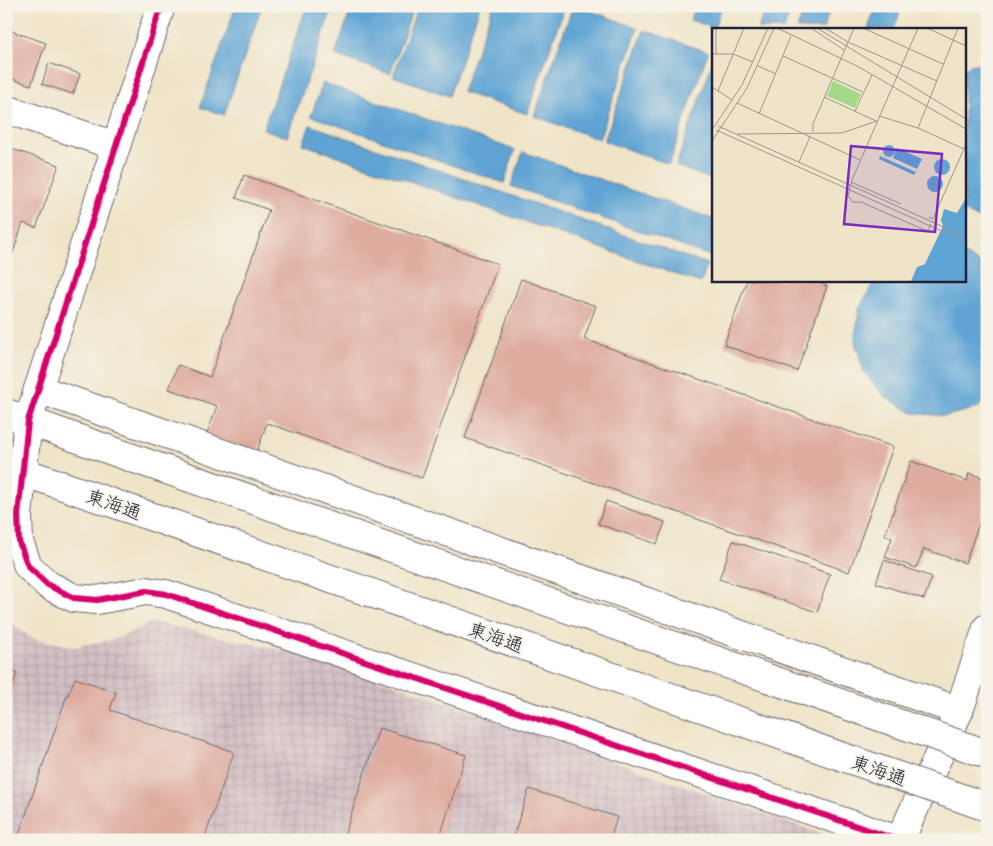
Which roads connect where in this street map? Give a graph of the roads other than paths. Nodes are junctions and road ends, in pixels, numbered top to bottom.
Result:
1 (161, 6) edge
2 (6, 109) edge
3 (116, 146) junction
4 (38, 389) junction
5 (17, 417) edge
6 (14, 469) edge
7 (987, 628) edge
8 (959, 711) junction
9 (987, 754) edge
10 (987, 807) edge
11 (899, 840) edge

1 - 3 street
2 - 3 street
3 - 4 street
4 - 5 street
4 - 8 street
5 - 6 street
5 - 9 street, bridge
6 - 10 street, 東海通, bridge
6 - 11 street
7 - 8 street
8 - 11 street

